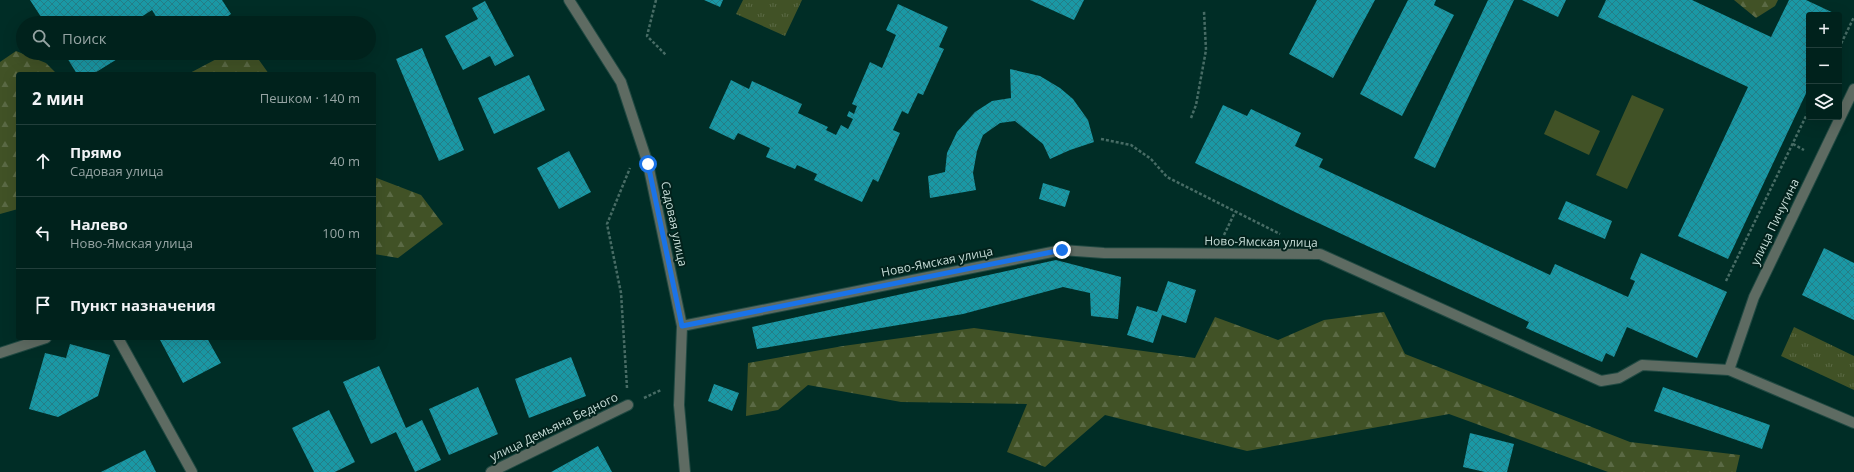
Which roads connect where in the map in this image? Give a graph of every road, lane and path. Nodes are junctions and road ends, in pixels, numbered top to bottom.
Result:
1 (569, 0) edge
2 (656, 0) edge
3 (1204, 11) dead end
4 (1854, 17) edge
5 (1842, 42) edge
6 (666, 55) dead end
7 (1854, 89) edge
8 (1806, 116) edge
9 (1191, 118) dead end
10 (1102, 139) dead end
11 (640, 142) junction
12 (1235, 212) junction
13 (1223, 236) dead end
14 (1285, 236) dead end
15 (1726, 281) dead end
16 (682, 326) junction
17 (40, 340) edge
18 (119, 340) edge
19 (0, 353) edge
20 (1728, 370) junction
21 (628, 405) joint
22 (1854, 423) edge
23 (192, 472) edge
24 (491, 472) edge
25 (685, 472) edge

1 - 11 street, Садовая улица
2 - 6 path
3 - 9 path
4 - 5 path
7 - 20 street, улица Пичугина
8 - 15 path
10 - 12 path
11 - 16 street, Садовая улица
11 - 21 path
12 - 13 path
12 - 14 path
16 - 20 street, Ново-Ямская улица
16 - 25 street, Садовая улица
17 - 19 street
18 - 23 street
20 - 22 street, Ново-Ямская улица
21 - 24 street, улица Демьяна Бедного

